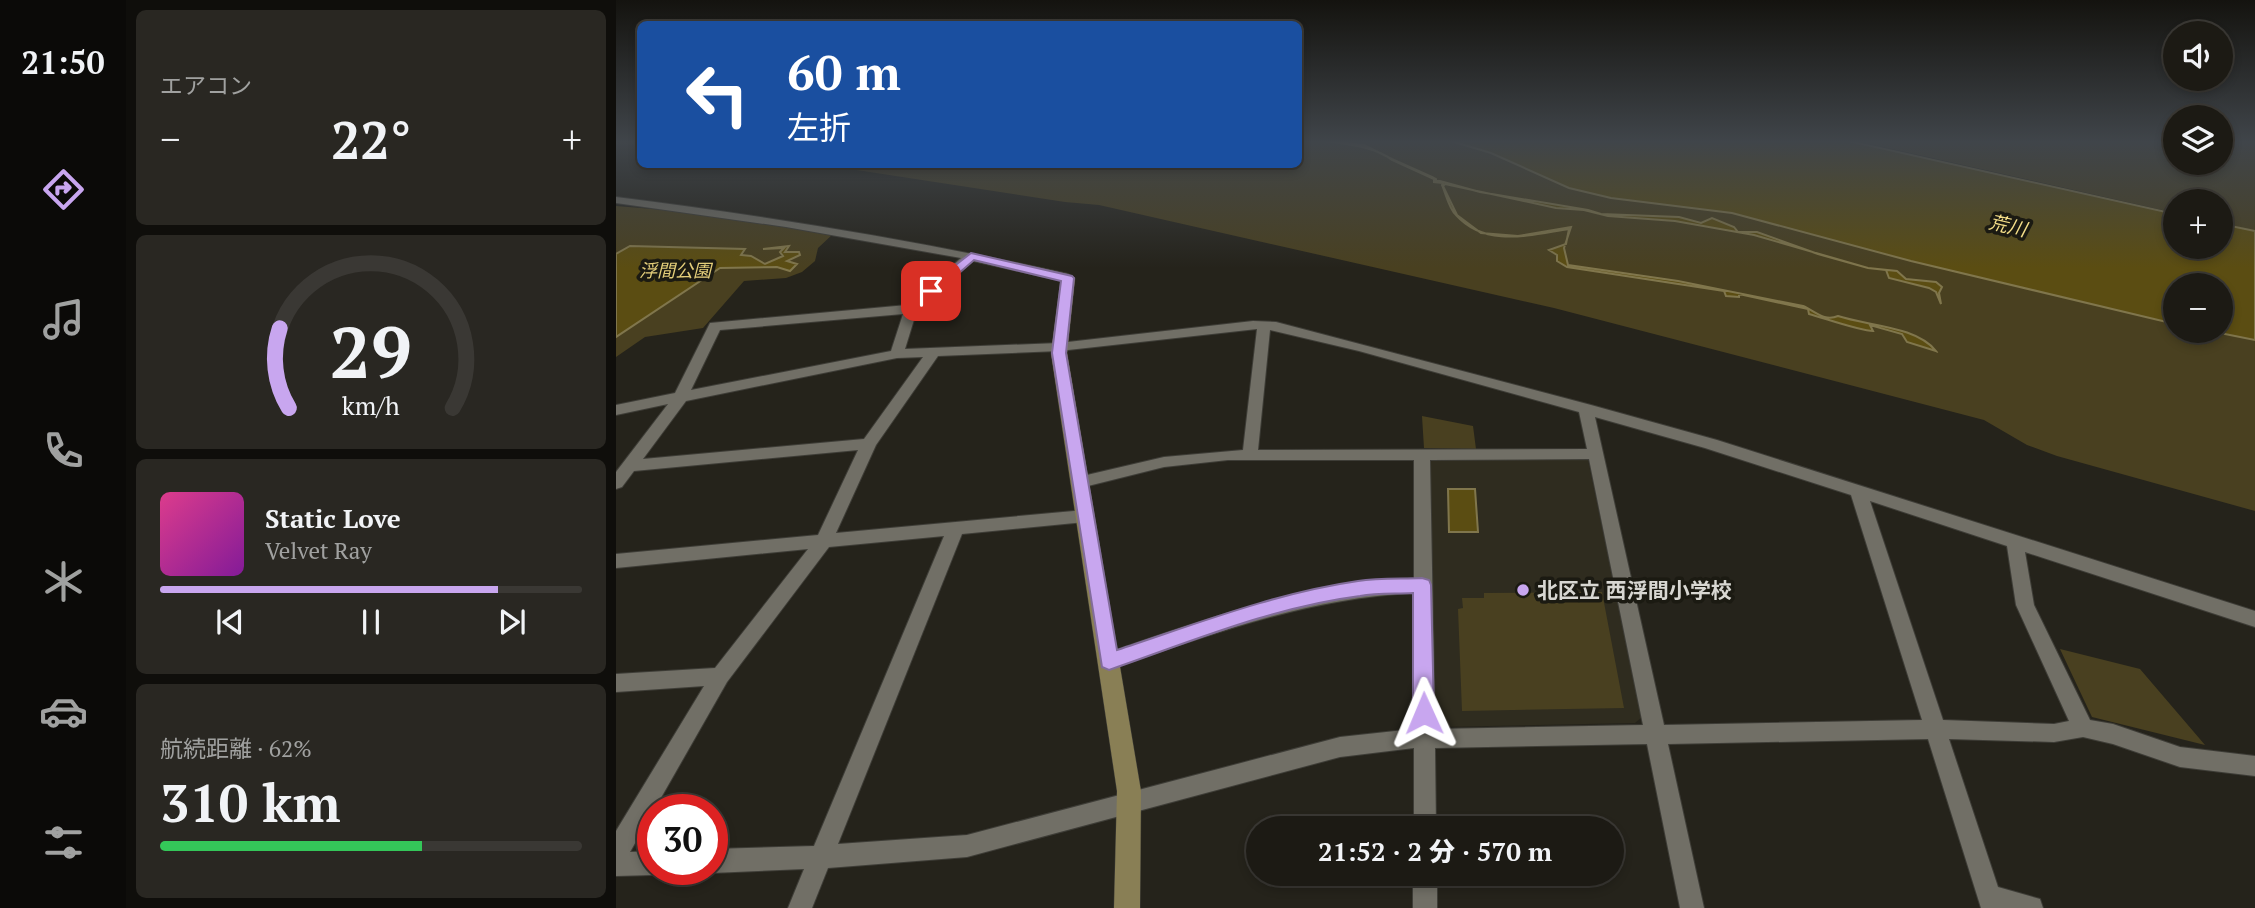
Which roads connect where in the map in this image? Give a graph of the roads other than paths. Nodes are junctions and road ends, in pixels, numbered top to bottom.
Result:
1 (616, 200) edge
2 (971, 256) junction
3 (1068, 278) joint
4 (911, 309) junction
5 (1264, 325) junction
6 (1059, 347) junction
7 (934, 352) junction
8 (897, 354) junction
9 (680, 399) junction
10 (1586, 408) junction
11 (616, 410) edge
12 (869, 444) junction
13 (1422, 454) junction
14 (1595, 454) junction
15 (1250, 455) junction
16 (629, 466) junction
17 (1080, 482) junction
18 (616, 483) edge
19 (1858, 490) junction
20 (1086, 516) junction
21 (956, 528) junction
22 (824, 541) junction
23 (2015, 541) junction
24 (616, 561) edge
25 (1422, 585) junction
26 (2255, 618) edge
27 (1109, 661) junction
28 (720, 676) junction
29 (616, 683) edge
30 (2084, 728) junction
31 (1935, 729) junction
32 (1655, 735) junction
33 (1424, 739) junction
34 (2255, 766) edge
35 (1130, 804) junction
36 (1425, 816) edge
37 (616, 853) edge
38 (820, 857) junction
39 (728, 860) edge
40 (637, 863) edge
41 (616, 864) edge
42 (1425, 886) edge
43 (1991, 902) edge
44 (800, 908) edge
45 (1127, 908) edge
46 (1425, 908) edge
47 (1692, 908) edge
48 (2031, 908) edge

1 - 2 street
2 - 3 street
2 - 4 street
3 - 6 street
4 - 8 street
4 - 9 street
5 - 6 street
5 - 10 street
5 - 15 street
6 - 7 street
6 - 17 street
7 - 8 street
7 - 12 street
8 - 9 street
9 - 11 street
9 - 16 street
10 - 14 street
10 - 19 street
12 - 16 street
12 - 22 street
13 - 14 street
13 - 15 street
13 - 25 street
14 - 32 street
15 - 17 street
16 - 18 street
17 - 20 street
19 - 23 street
19 - 31 street
20 - 21 street
20 - 27 street
21 - 22 street
21 - 38 street
22 - 24 street
22 - 28 street
23 - 26 street
23 - 30 street
25 - 27 street
25 - 33 street
27 - 35 street
28 - 29 street
28 - 37 street
30 - 31 street
30 - 34 street
31 - 32 street
31 - 43 street
32 - 33 street
32 - 47 street
33 - 35 street
33 - 36 street
35 - 38 street
35 - 45 street
38 - 39 street
38 - 44 street
40 - 41 street
42 - 46 street
43 - 48 street

